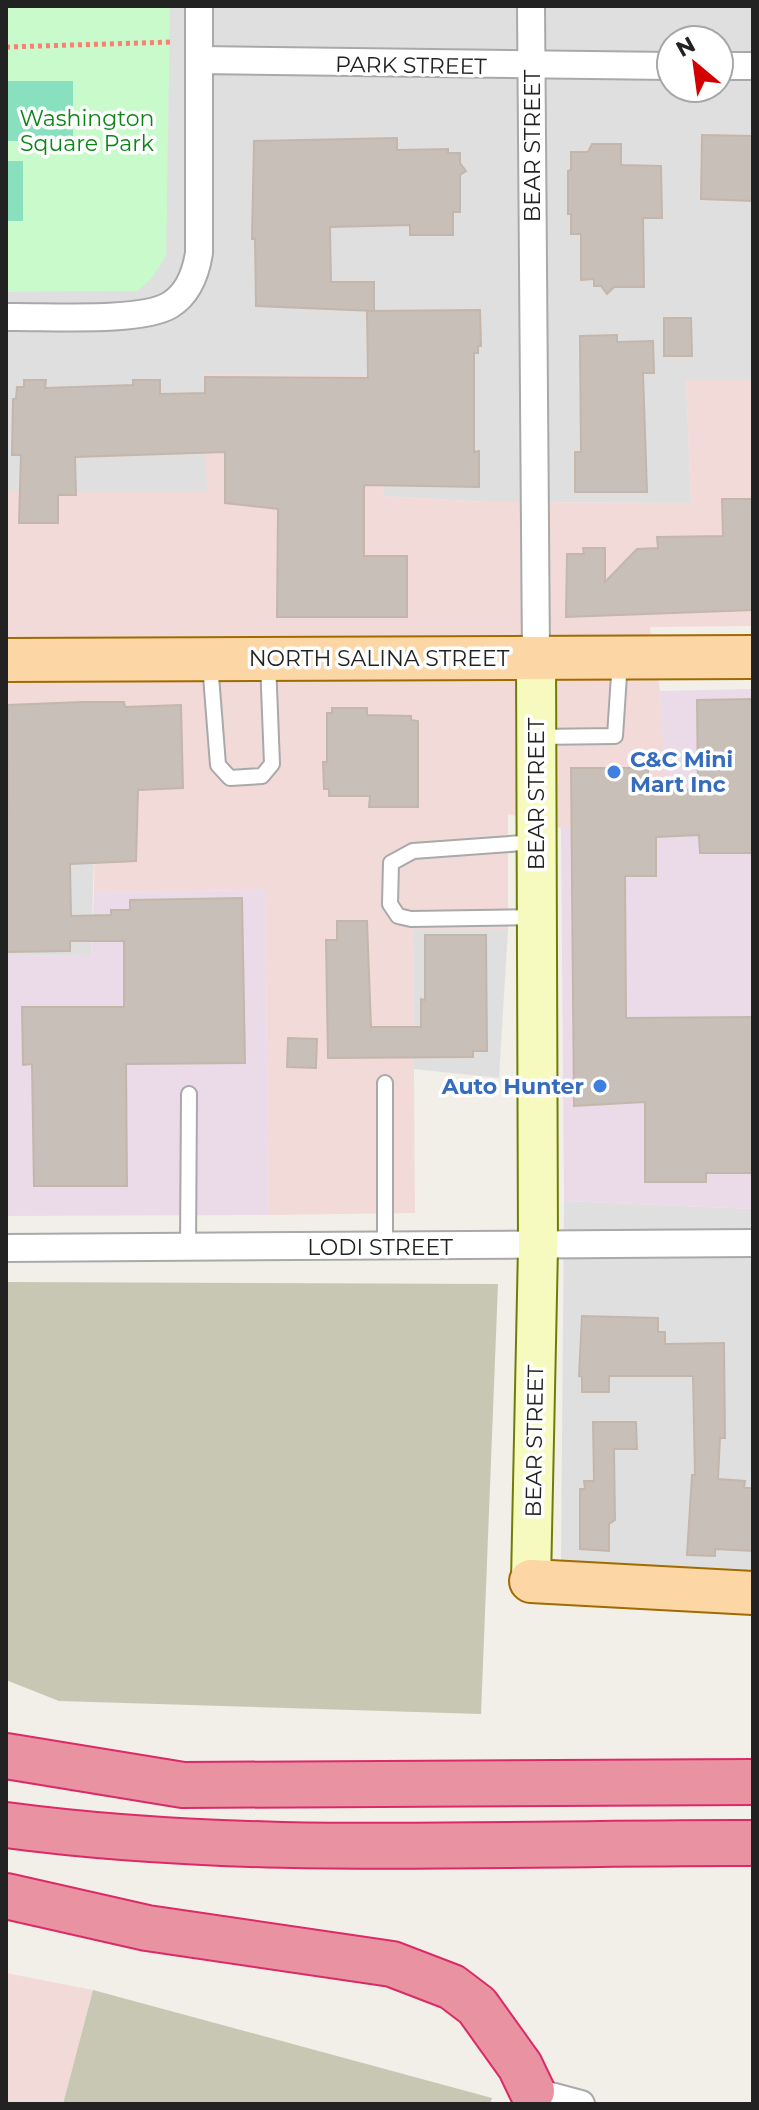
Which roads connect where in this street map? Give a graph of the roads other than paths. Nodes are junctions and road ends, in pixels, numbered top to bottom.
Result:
1 (199, 6) edge
2 (531, 6) edge
3 (199, 51) junction
4 (655, 66) edge
5 (531, 67) junction
6 (6, 317) edge
7 (536, 657) junction
8 (620, 657) junction
9 (753, 657) edge
10 (210, 659) junction
11 (268, 659) junction
12 (6, 660) edge
13 (536, 737) junction
14 (537, 842) junction
15 (537, 917) junction
16 (385, 1083) dead end
17 (189, 1094) dead end
18 (753, 1243) edge
19 (385, 1247) junction
20 (538, 1247) junction
21 (6, 1248) edge
22 (188, 1248) junction
23 (531, 1581) joint
24 (753, 1593) edge
25 (6, 1756) edge
26 (744, 1781) edge
27 (6, 1825) edge
28 (753, 1843) edge
29 (6, 1896) edge
30 (531, 2098) edge
31 (581, 2104) edge

1 - 3 street
2 - 5 street, BEAR STREET
3 - 5 street, PARK STREET
3 - 6 street
4 - 5 street, PARK STREET
5 - 7 street, BEAR STREET
7 - 8 main road, NORTH SALINA STREET
7 - 11 main road, NORTH SALINA STREET
7 - 13 main road, BEAR STREET
8 - 9 main road, NORTH SALINA STREET
8 - 13 lane
10 - 11 main road, NORTH SALINA STREET
10 - 11 lane
10 - 12 main road, NORTH SALINA STREET
13 - 14 main road, BEAR STREET
14 - 15 main road, BEAR STREET
14 - 15 lane
15 - 20 main road, BEAR STREET
16 - 19 lane
17 - 22 lane
18 - 20 street, LODI STREET
19 - 20 street, LODI STREET
19 - 22 street, LODI STREET
20 - 23 main road, BEAR STREET
21 - 22 street, LODI STREET
23 - 24 main road
25 - 26 highway
27 - 28 highway
29 - 30 highway
30 - 31 street

